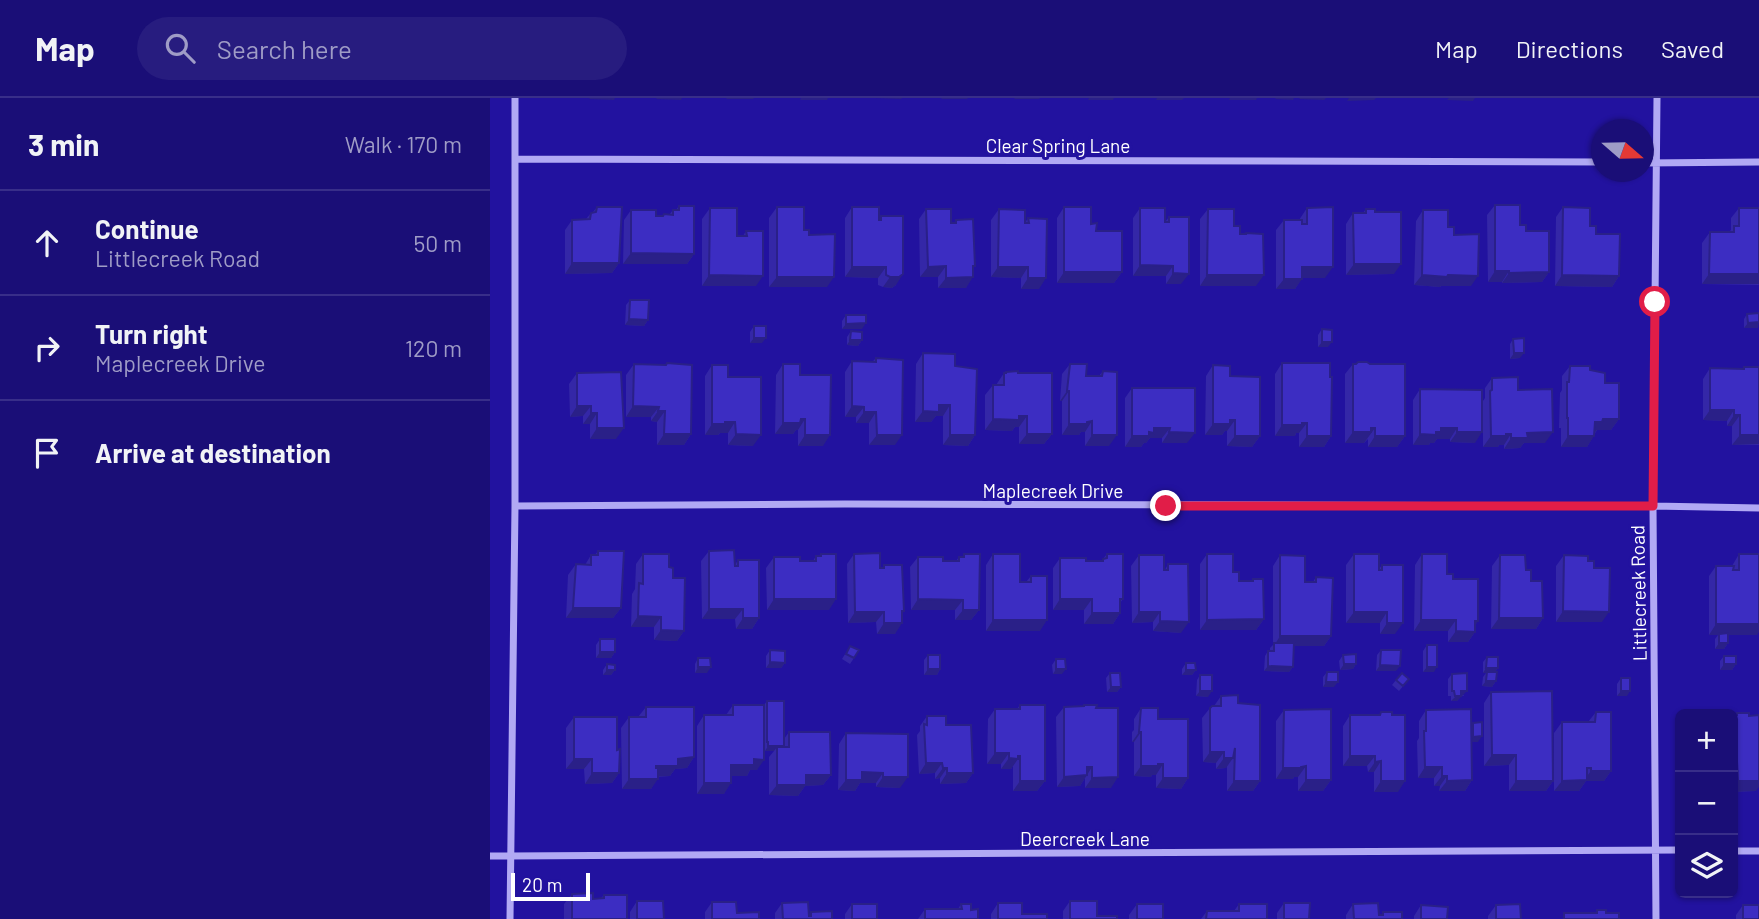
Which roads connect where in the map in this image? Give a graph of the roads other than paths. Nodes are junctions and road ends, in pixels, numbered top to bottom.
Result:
1 (515, 98) edge
2 (1657, 98) edge
3 (515, 159) junction
4 (1591, 162) edge
5 (1759, 162) edge
6 (1657, 163) junction
7 (515, 506) junction
8 (1653, 506) junction
9 (1759, 508) edge
10 (1656, 850) junction
11 (1675, 850) edge
12 (1738, 851) edge
13 (1759, 851) edge
14 (490, 856) edge
15 (510, 856) junction
16 (510, 919) edge
17 (1656, 919) edge

1 - 3 street
2 - 6 street, Littlecreek Road
3 - 4 street, Clear Spring Lane
3 - 7 street
5 - 6 street
6 - 8 street, Littlecreek Road
7 - 8 street, Maplecreek Drive
7 - 15 street
8 - 9 street, Maplecreek Drive
8 - 10 street, Littlecreek Road
10 - 11 street, Deercreek Lane
10 - 15 street, Deercreek Lane
10 - 17 street, Littlecreek Road
12 - 13 street
14 - 15 street, Deercreek Lane
15 - 16 street

